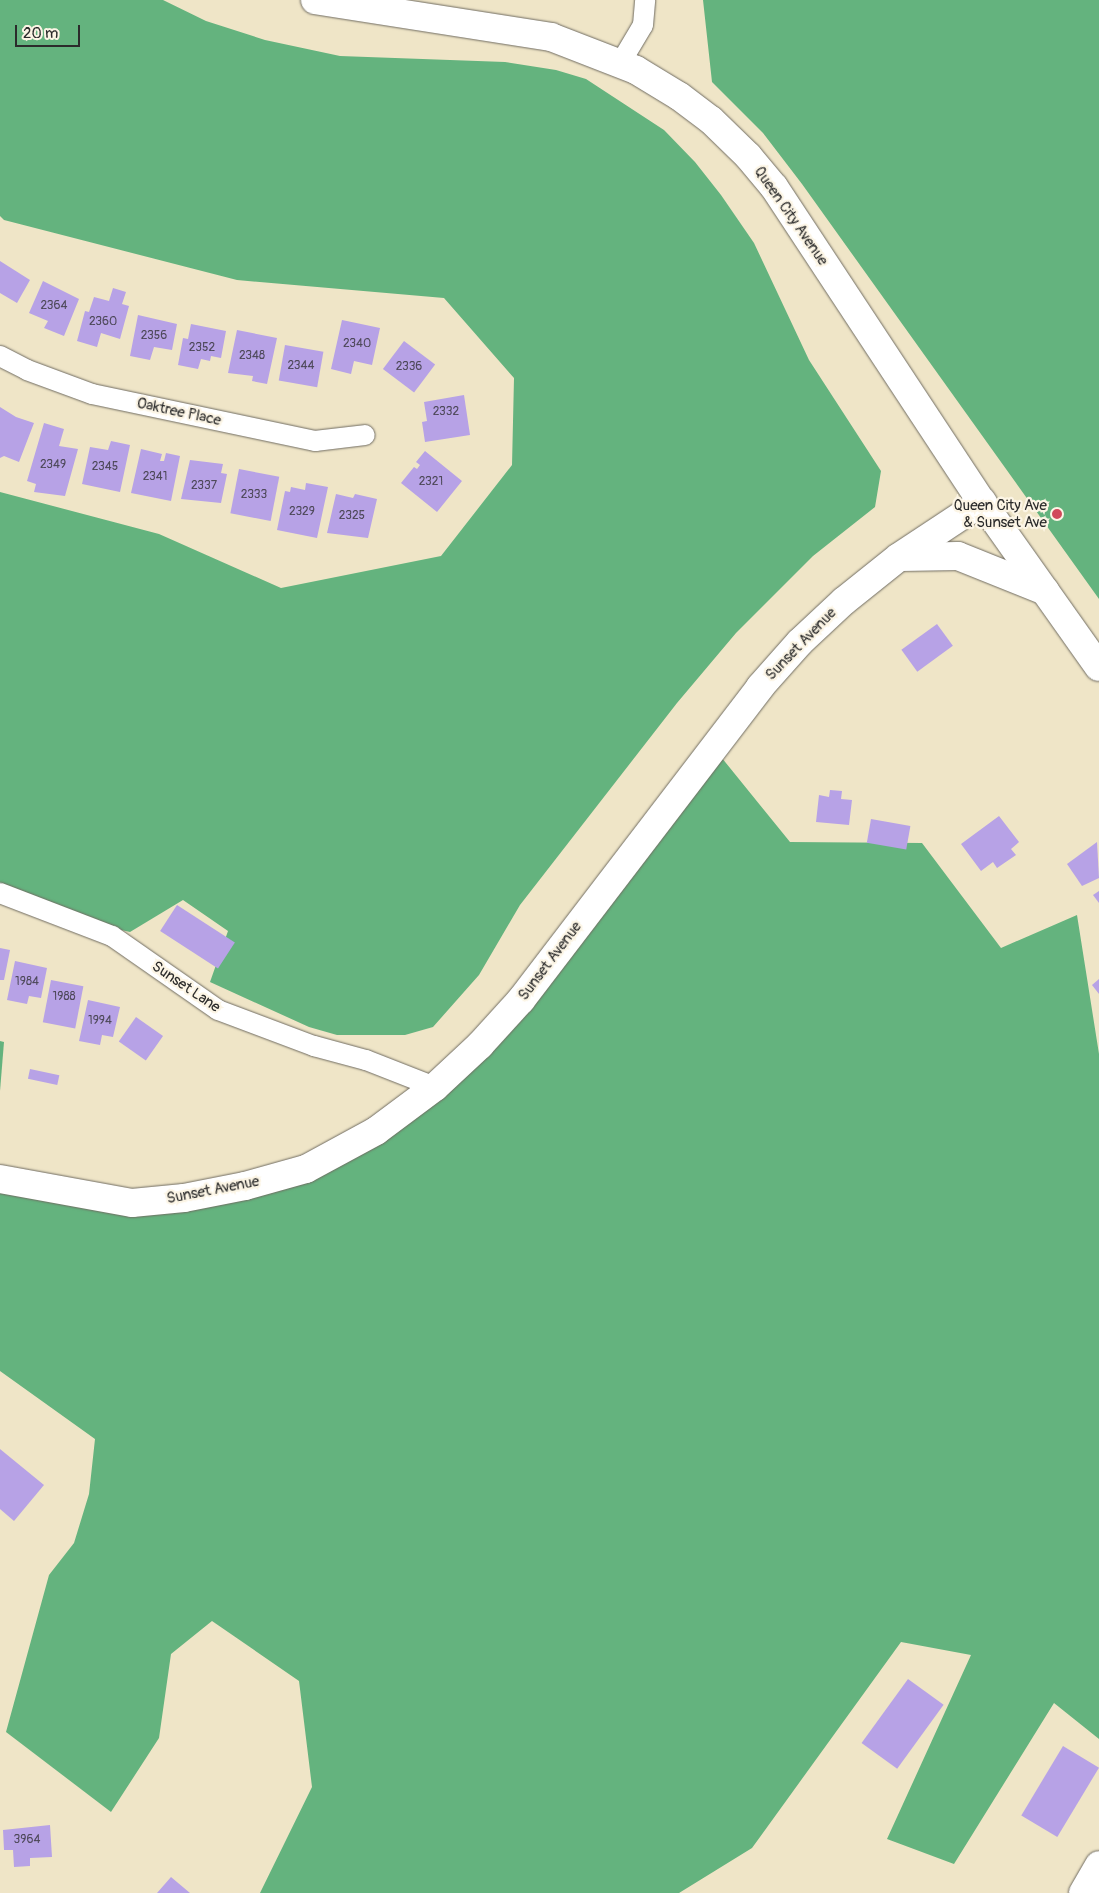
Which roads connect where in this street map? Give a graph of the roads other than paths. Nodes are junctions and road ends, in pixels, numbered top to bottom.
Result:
1 (315, 0) edge
2 (645, 0) edge
3 (621, 62) junction
4 (0, 356) edge
5 (365, 435) dead end
6 (982, 502) junction
7 (899, 557) junction
8 (1045, 591) junction
9 (1099, 667) edge
10 (0, 893) edge
11 (435, 1087) junction
12 (0, 1179) edge
13 (1099, 1865) edge
14 (1083, 1893) edge

1 - 3 street, Queen City Avenue
2 - 3 street
3 - 6 street, Queen City Avenue
4 - 5 street, Oaktree Place
6 - 7 street, Sunset Avenue
6 - 8 street, Queen City Avenue
7 - 8 street
7 - 11 street, Sunset Avenue
8 - 9 street, Queen City Avenue
10 - 11 street, Sunset Lane
11 - 12 street, Sunset Avenue
13 - 14 street

